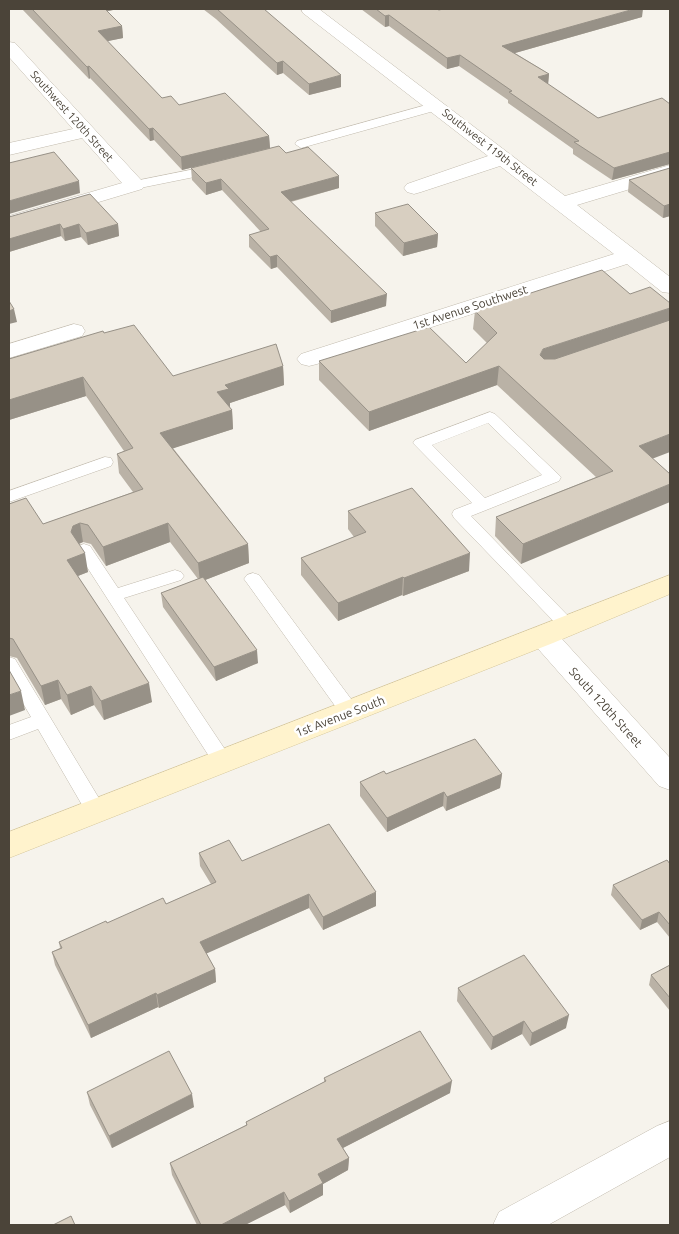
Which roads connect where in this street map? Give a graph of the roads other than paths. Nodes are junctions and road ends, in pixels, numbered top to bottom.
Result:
1 (309, 9) edge
2 (9, 47) edge
3 (437, 106) junction
4 (85, 132) junction
5 (301, 144) dead end
6 (9, 149) edge
7 (503, 158) junction
8 (229, 165) edge
9 (670, 170) edge
10 (136, 185) junction
11 (414, 188) dead end
12 (563, 203) junction
13 (9, 224) edge
14 (631, 256) junction
15 (670, 287) edge
16 (74, 331) dead end
17 (9, 351) edge
18 (309, 359) dead end
19 (105, 462) dead end
20 (9, 497) edge
21 (483, 505) junction
22 (84, 550) edge
23 (175, 576) dead end
24 (253, 579) dead end
25 (670, 584) edge
26 (114, 595) junction
27 (555, 631) junction
28 (9, 664) edge
29 (350, 712) junction
30 (41, 720) junction
31 (9, 733) edge
32 (223, 762) junction
33 (670, 778) edge
34 (96, 811) junction
35 (9, 845) edge
36 (670, 1138) edge
37 (512, 1225) edge

1 - 3 street, Southwest 119th Street
2 - 4 street, Southwest 120th Street
3 - 5 lane
3 - 7 street, Southwest 119th Street
4 - 6 street
4 - 10 street, Southwest 120th Street
7 - 11 street
7 - 12 street, Southwest 119th Street
8 - 10 lane
9 - 12 street
10 - 13 street
12 - 14 street, Southwest 119th Street
14 - 15 street, Southwest 119th Street
14 - 18 street, 1st Avenue Southwest
16 - 17 street
19 - 20 lane
21 - 21 lane
21 - 27 lane
22 - 26 lane
23 - 26 lane
24 - 29 lane
25 - 27 main road, 1st Avenue South
26 - 32 lane
27 - 29 main road, 1st Avenue South
27 - 33 street, South 120th Street
28 - 30 lane
29 - 32 main road, 1st Avenue South
30 - 31 lane
30 - 34 lane
32 - 34 main road, 1st Avenue South
34 - 35 main road, 1st Avenue South
36 - 37 street

